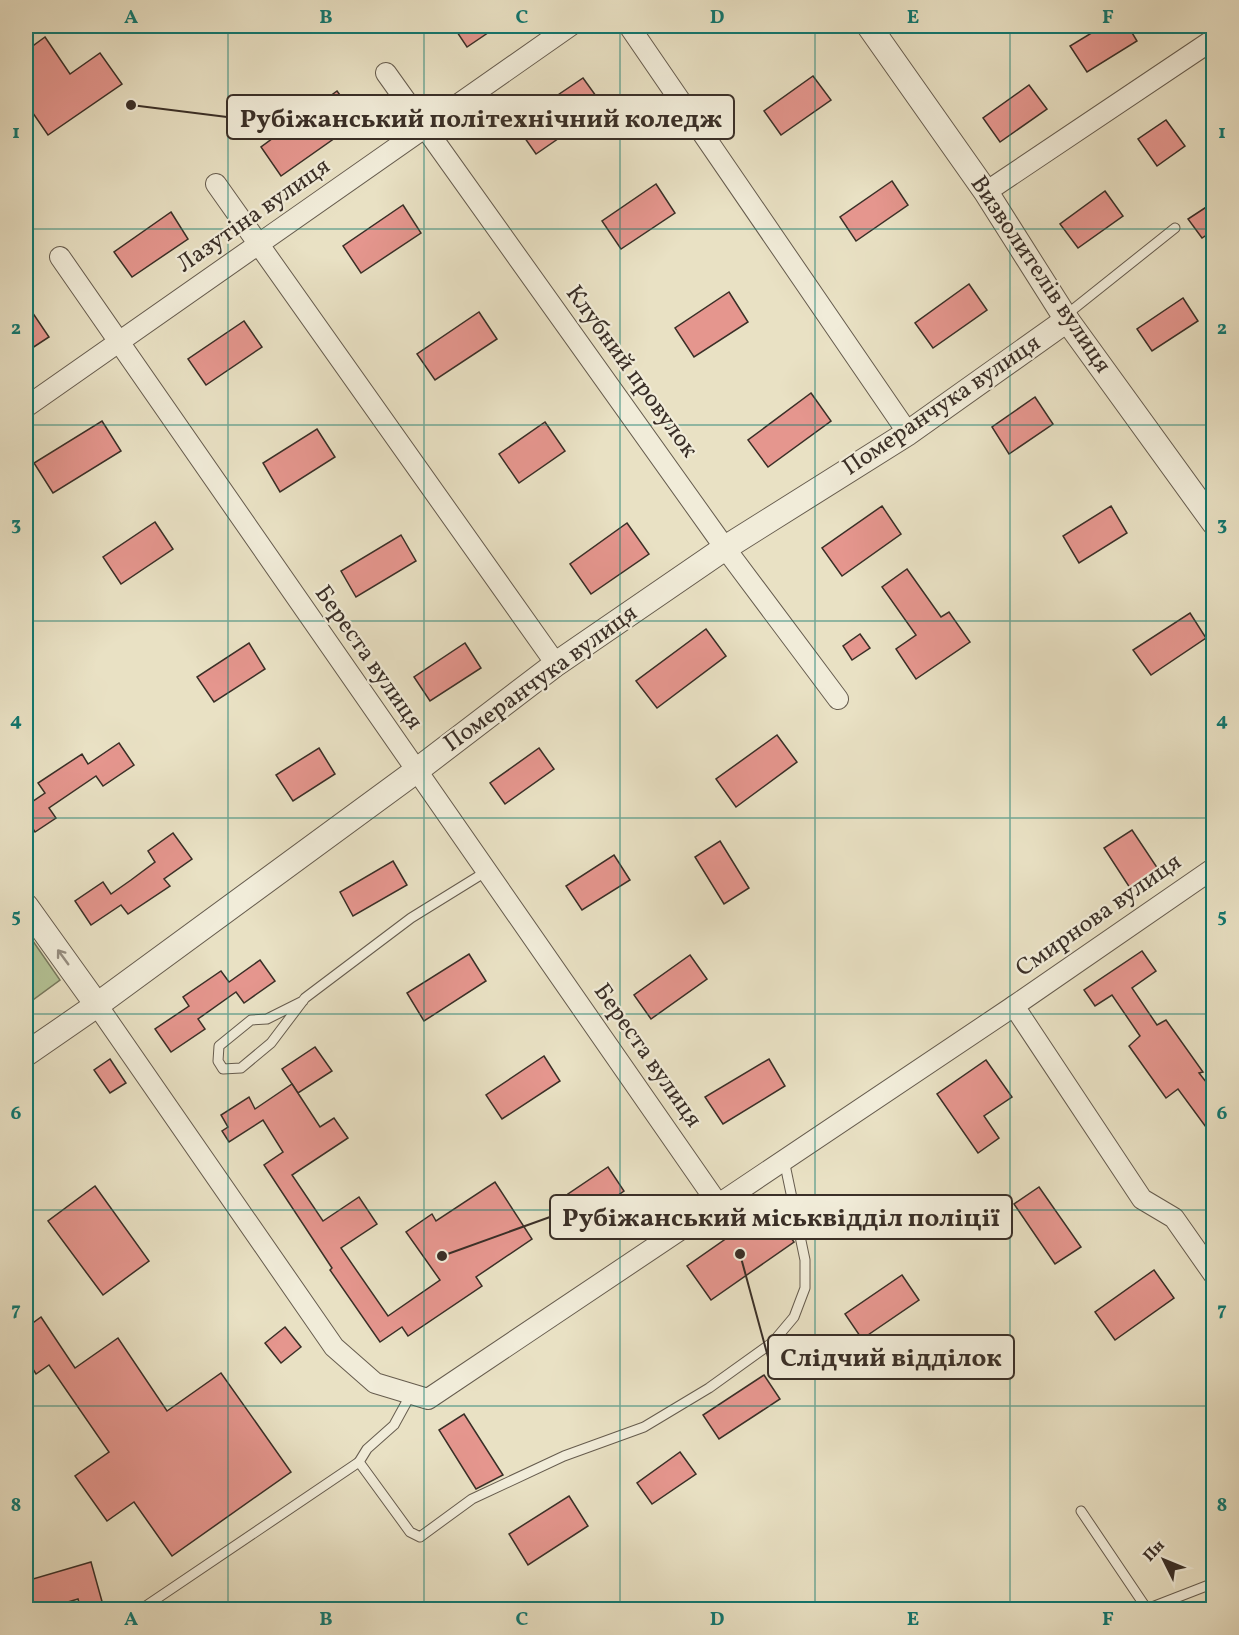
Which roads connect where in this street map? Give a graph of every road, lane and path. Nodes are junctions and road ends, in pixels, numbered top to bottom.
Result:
1 (570, 26) edge
2 (630, 26) edge
3 (869, 26) edge
4 (1214, 39) edge
5 (386, 73) dead end
6 (424, 128) junction
7 (216, 184) dead end
8 (986, 192) junction
9 (1175, 228) dead end
10 (258, 244) junction
11 (60, 258) dead end
12 (1066, 318) junction
13 (119, 342) junction
14 (26, 407) edge
15 (908, 433) junction
16 (1214, 523) edge
17 (725, 548) junction
18 (556, 664) junction
19 (838, 699) dead end
20 (416, 771) junction
21 (1214, 868) edge
22 (487, 871) junction
23 (26, 906) edge
24 (303, 1002) junction
25 (97, 1005) junction
26 (1014, 1006) junction
27 (26, 1054) edge
28 (784, 1160) junction
29 (718, 1204) junction
30 (1214, 1275) edge
31 (411, 1394) junction
32 (359, 1462) junction
33 (1081, 1511) dead end
34 (1214, 1583) edge
35 (140, 1610) edge

1 - 6 street, Лазутіна вулиця
2 - 15 street
3 - 8 street, Визволителів вулиця
4 - 8 street
5 - 6 street, Клубний провулок
6 - 10 street, Лазутіна вулиця
6 - 17 street, Клубний провулок
7 - 10 street
8 - 12 street, Визволителів вулиця
9 - 12 lane
10 - 13 street, Лазутіна вулиця
10 - 18 street
11 - 13 street, Береста вулиця
12 - 15 street, Померанчука вулиця
12 - 16 street, Визволителів вулиця
13 - 14 street, Лазутіна вулиця
13 - 20 street, Береста вулиця
15 - 17 street, Померанчука вулиця
17 - 18 street, Померанчука вулиця
17 - 19 street, Клубний провулок
18 - 20 street, Померанчука вулиця
20 - 22 street, Береста вулиця
20 - 25 street, Померанчука вулиця
21 - 26 street, Смирнова вулиця
22 - 24 lane
22 - 29 street, Береста вулиця
25 -> 23 street
24 - 24 lane
25 - 27 street, Померанчука вулиця
25 - 31 street
26 - 28 street, Смирнова вулиця
26 - 30 street
28 - 29 street, Смирнова вулиця
28 - 32 lane
29 - 31 street, Смирнова вулиця
31 - 32 lane
32 - 35 lane
33 - 34 lane

